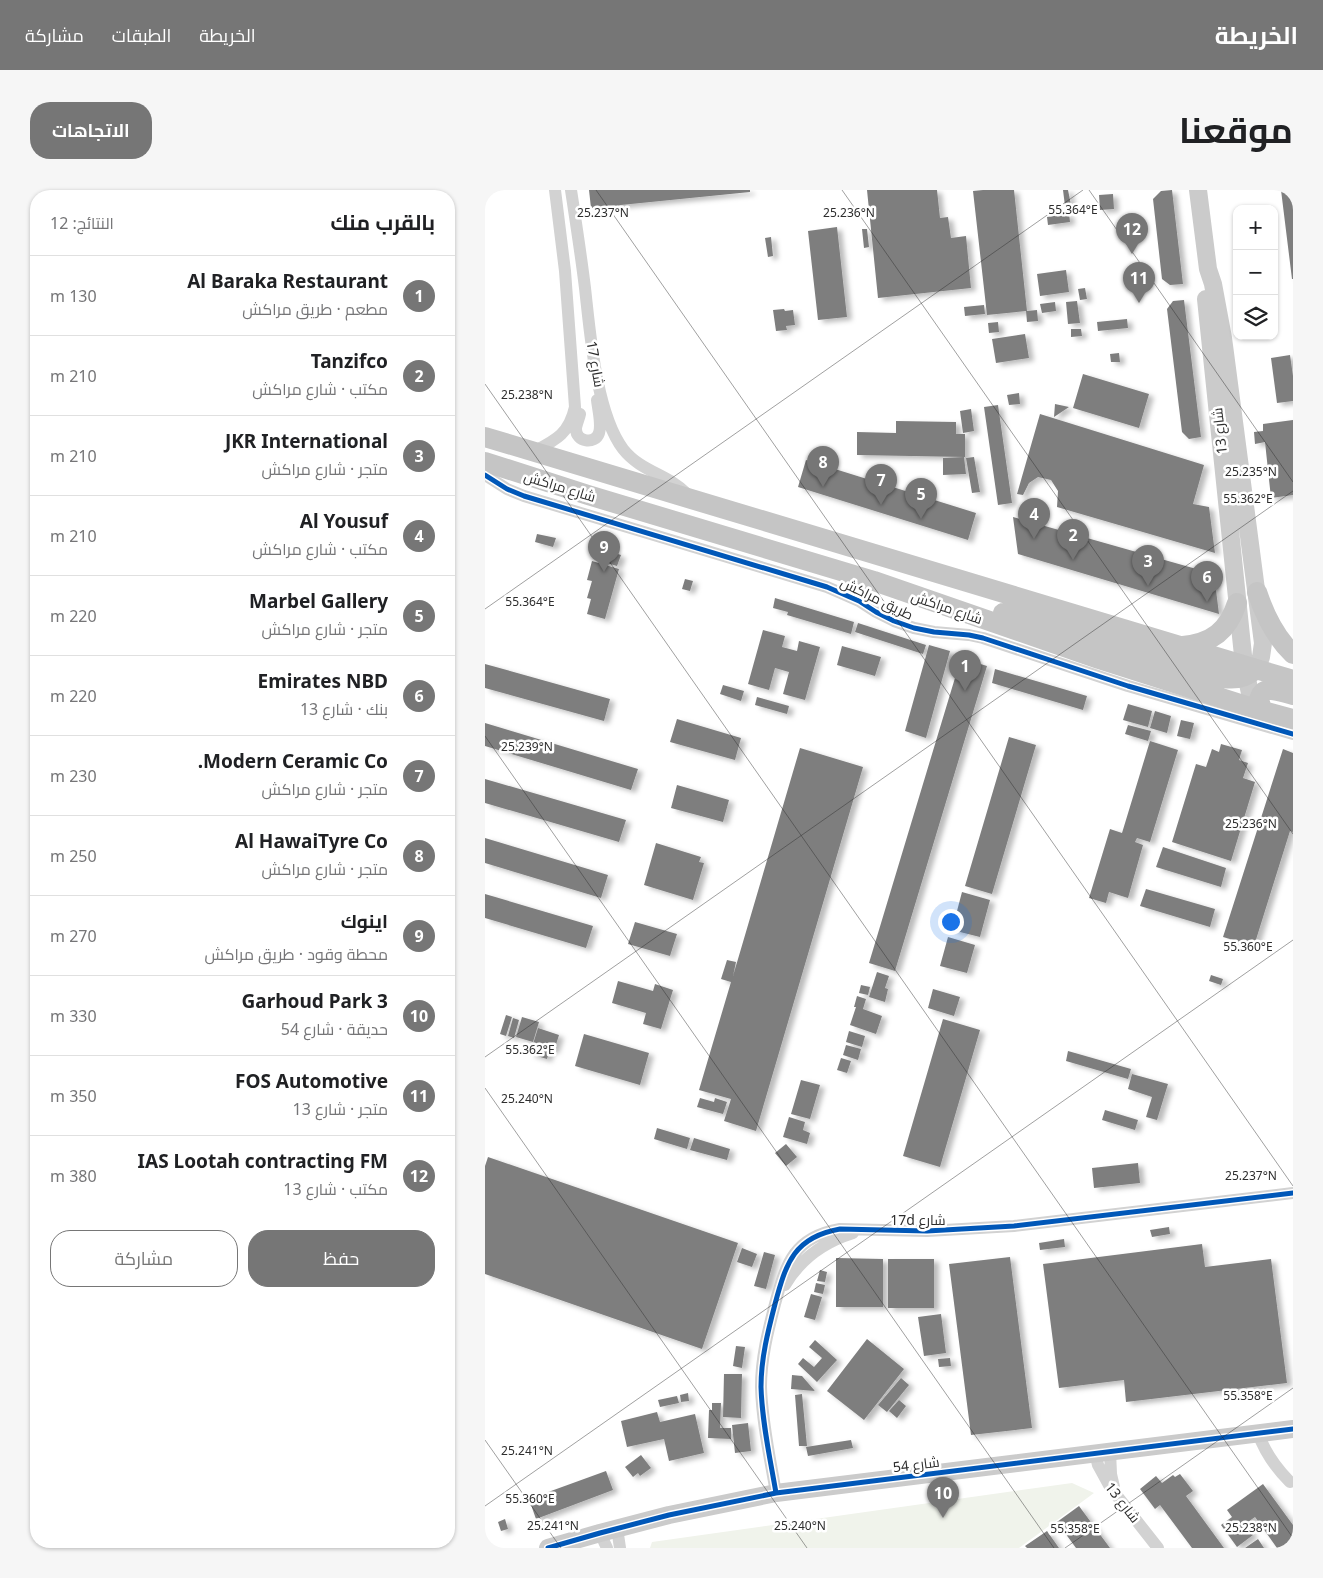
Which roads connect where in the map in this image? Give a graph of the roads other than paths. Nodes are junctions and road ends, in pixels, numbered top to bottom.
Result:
1 (555, 190) edge
2 (571, 190) edge
3 (1198, 190) edge
4 (1207, 269) junction
5 (596, 370) junction
6 (573, 372) junction
7 (485, 437) edge
8 (533, 452) junction
9 (485, 462) edge
10 (485, 475) edge
11 (692, 499) junction
12 (1257, 592) junction
13 (1237, 603) junction
14 (964, 613) junction
15 (1182, 646) junction
16 (1293, 654) edge
17 (1249, 670) junction
18 (1293, 680) edge
19 (1293, 696) edge
20 (1263, 712) junction
21 (1293, 719) edge
22 (1293, 734) edge
23 (1293, 1193) edge
24 (1293, 1429) edge
25 (1264, 1432) junction
26 (1102, 1452) junction
27 (1292, 1483) edge
28 (776, 1493) junction
29 (617, 1528) junction
30 (603, 1540) edge
31 (548, 1548) edge
32 (620, 1548) edge
33 (1158, 1548) edge

1 - 6 street, شارع 17
2 - 5 street, شارع 17
3 - 4 street, شارع 13
4 - 12 street, شارع 13
4 - 13 street, شارع 13
5 - 6 street
5 - 11 street, شارع 17
6 - 8 street, شارع 17
7 - 8 main road, شارع مراكش
8 - 11 main road, شارع مراكش
9 - 14 main road, شارع مراكش
10 - 22 street, طريق مراكش
11 - 15 main road, شارع مراكش
12 - 16 main road
12 - 17 street, شارع 13
13 - 15 main road
13 - 17 street, شارع 13
14 - 17 main road
14 - 20 main road, شارع مراكش
15 - 17 main road, شارع مراكش
17 - 18 main road, شارع مراكش
17 - 20 street, شارع 13
19 - 20 main road
20 - 21 main road, شارع مراكش
23 - 28 street, 17d شارع
24 - 25 street, شارع 54
25 - 26 street, شارع 54
25 - 27 street
26 - 28 street, شارع 54
26 - 33 street, شارع 13
28 - 29 street, شارع 54
29 - 30 street, شارع 54
29 - 32 street
30 - 31 street, شارع 54

